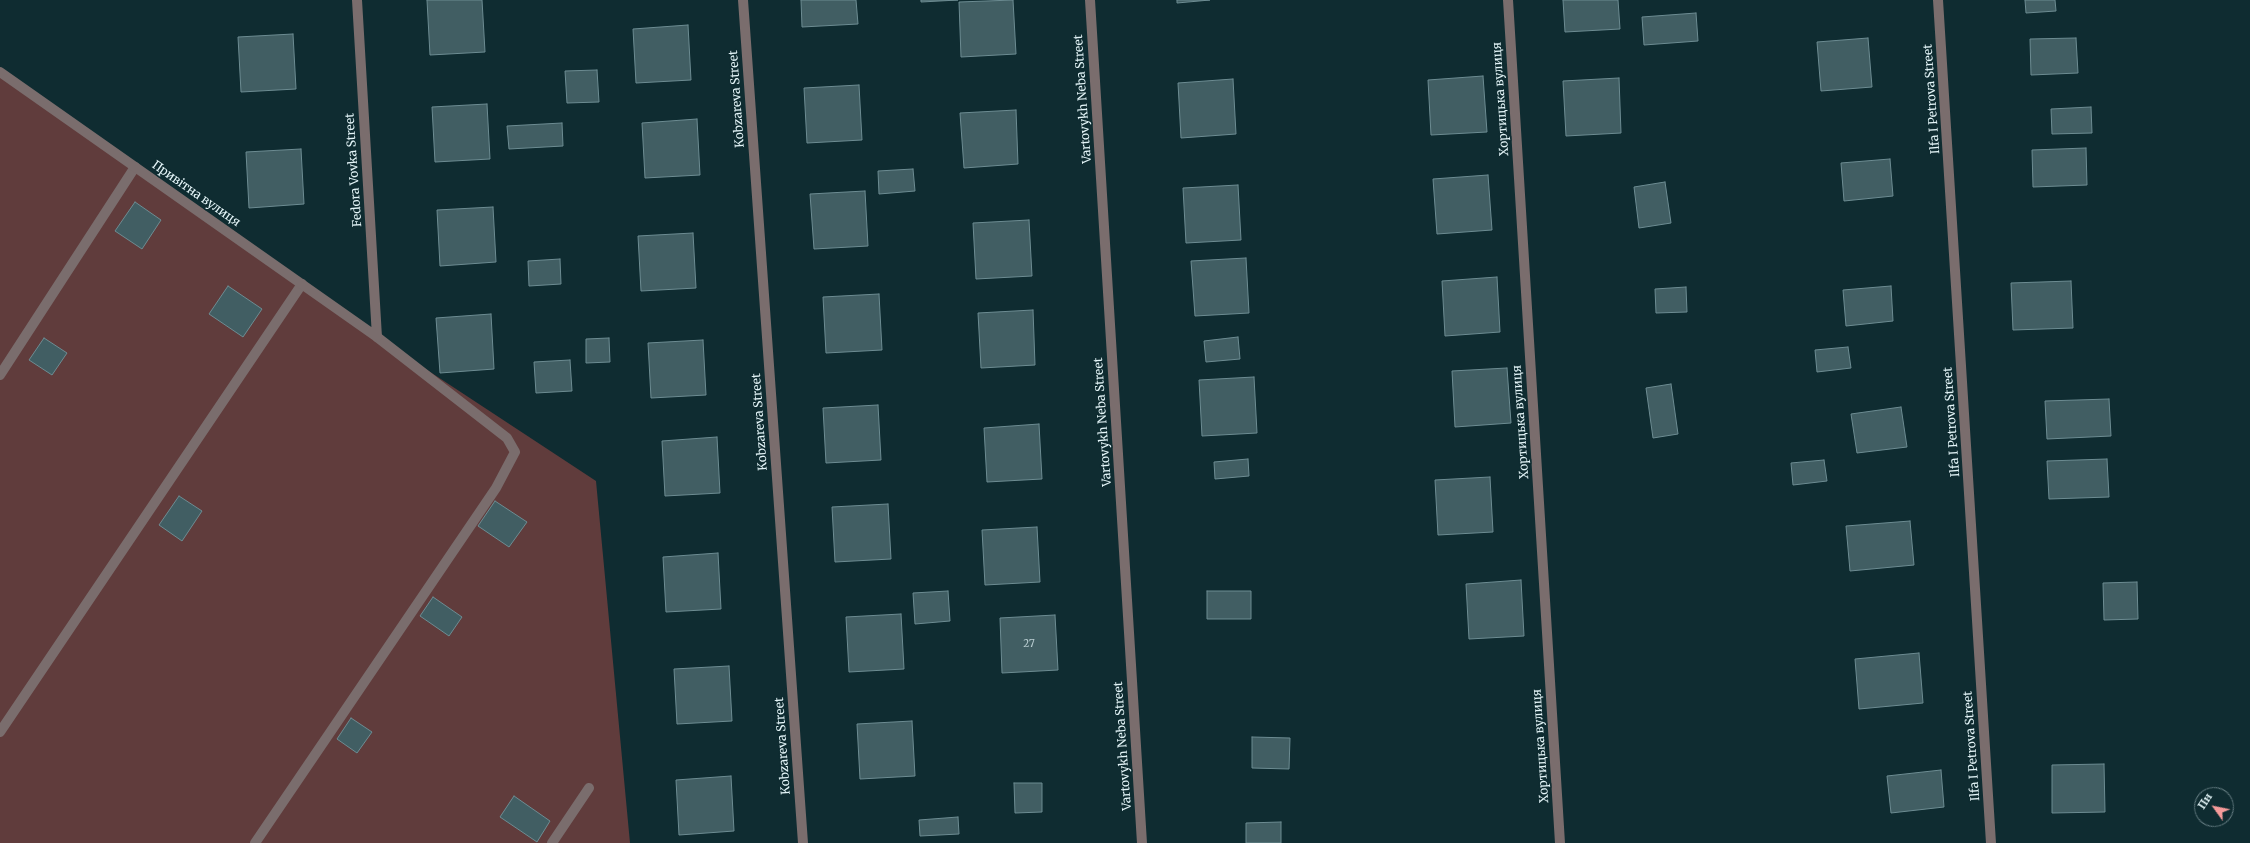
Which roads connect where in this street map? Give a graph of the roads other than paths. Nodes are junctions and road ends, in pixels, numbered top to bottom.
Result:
1 (357, 0) edge
2 (743, 0) edge
3 (1090, 0) edge
4 (1508, 0) edge
5 (1938, 0) edge
6 (0, 72) edge
7 (135, 167) junction
8 (302, 284) junction
9 (377, 337) junction
10 (0, 375) edge
11 (0, 732) edge
12 (589, 788) dead end
13 (255, 843) edge
14 (552, 843) edge
15 (804, 843) edge
16 (1142, 843) edge
17 (1560, 843) edge
18 (1991, 843) edge

1 - 9 street, Fedora Vovka Street
2 - 15 street, Kobzareva Street
3 - 16 street, Vartovykh Neba Street
4 - 17 street, Хортицька вулиця
5 - 18 street, Ilfa I Petrova Street
6 - 7 street, Привітна вулиця
7 - 8 street, Привітна вулиця
7 - 10 street
8 - 9 street, Привітна вулиця
8 - 11 street
9 - 13 street, Привітна вулиця
12 - 14 street

